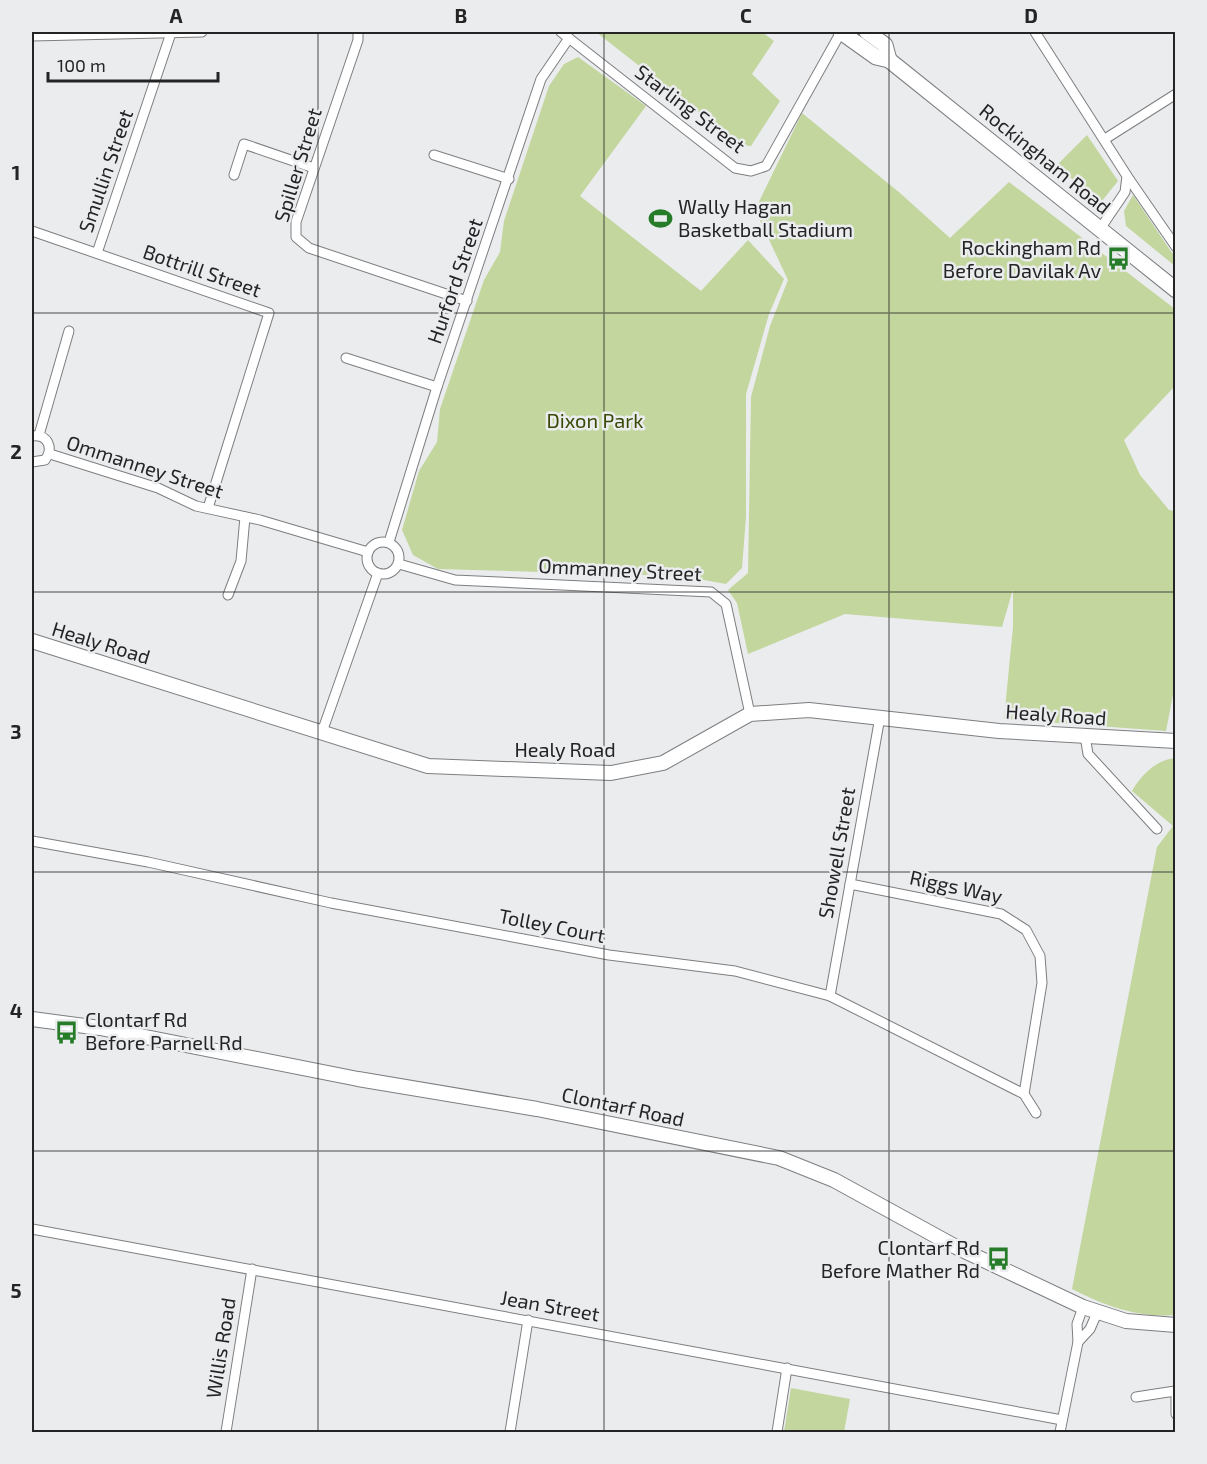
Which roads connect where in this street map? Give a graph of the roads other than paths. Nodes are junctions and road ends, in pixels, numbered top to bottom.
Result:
1 (202, 32) edge
2 (358, 32) edge
3 (841, 32) edge
4 (867, 32) edge
5 (1035, 32) edge
6 (171, 33) junction
7 (565, 35) edge
8 (32, 36) edge
9 (889, 60) junction
10 (1176, 94) edge
11 (1105, 139) junction
12 (434, 155) dead end
13 (314, 168) junction
14 (234, 175) dead end
15 (1127, 176) junction
16 (508, 179) junction
17 (1100, 230) junction
18 (32, 231) edge
19 (1176, 248) edge
20 (97, 253) junction
21 (1176, 290) edge
22 (467, 301) junction
23 (69, 331) dead end
24 (346, 358) dead end
25 (437, 387) junction
26 (35, 436) edge
27 (50, 454) junction
28 (32, 462) edge
29 (208, 508) junction
30 (245, 517) junction
31 (388, 542) junction
32 (368, 552) junction
33 (399, 564) junction
34 (378, 573) junction
35 (228, 595) dead end
36 (32, 641) edge
37 (750, 714) junction
38 (880, 717) junction
39 (322, 732) junction
40 (1085, 736) junction
41 (1176, 741) edge
42 (1157, 829) dead end
43 (32, 841) edge
44 (850, 884) junction
45 (830, 996) junction
46 (32, 1019) edge
47 (1024, 1094) junction
48 (1036, 1113) dead end
49 (32, 1229) edge
50 (252, 1269) junction
51 (1083, 1307) junction
52 (1097, 1313) junction
53 (528, 1320) junction
54 (1176, 1325) edge
55 (1078, 1341) junction
56 (787, 1368) junction
57 (1175, 1391) edge
58 (1136, 1397) dead end
59 (1176, 1414) edge
60 (1062, 1420) junction
61 (225, 1432) edge
62 (510, 1432) edge
63 (777, 1432) edge
64 (1060, 1432) edge

1 - 6 street
2 - 13 street, Spiller Street
3 - 7 street, Starling Street
3 - 9 main road, Rockingham Road
4 - 9 main road, Rockingham Road
5 - 11 street
6 - 8 street
6 - 20 street, Smullin Street
7 - 16 street, Hurford Street
9 - 17 main road, Rockingham Road
10 - 11 street
11 - 15 street
12 - 16 street
13 - 14 street
13 - 22 street, Spiller Street
15 - 17 street
15 - 19 street
16 - 22 street, Hurford Street
17 - 21 main road, Rockingham Road
18 - 20 street, Bottrill Street
20 - 29 street, Bottrill Street
22 - 25 street, Hurford Street
23 - 26 street
24 - 25 street
25 - 31 street, Hurford Street
26 - 27 street
27 - 28 street
27 - 29 street, Ommanney Street
29 - 30 street, Ommanney Street
30 - 32 street, Ommanney Street
30 - 35 street
31 - 32 street
31 - 33 street
32 - 34 street
33 - 34 street
33 - 37 street, Ommanney Street
34 - 39 street
36 - 39 street, Healy Road
37 - 38 street, Healy Road
37 - 39 street, Healy Road
38 - 40 street, Healy Road
38 - 44 street, Showell Street
40 - 41 street, Healy Road
40 - 42 street
43 - 45 street, Tolley Court
44 - 45 street, Showell Street
44 - 47 street, Riggs Way
45 - 47 street, Tolley Court
46 - 51 street, Clontarf Road
47 - 48 street
49 - 50 street, Jean Street
50 - 53 street, Jean Street
50 - 61 street, Willis Road
51 - 52 street, Clontarf Road
51 - 55 street
52 - 54 street, Clontarf Road
52 - 55 street
53 - 56 street, Jean Street
53 - 62 street
55 - 60 street
56 - 60 street, Jean Street
56 - 63 street
57 - 58 street
57 - 59 street
60 - 64 street

